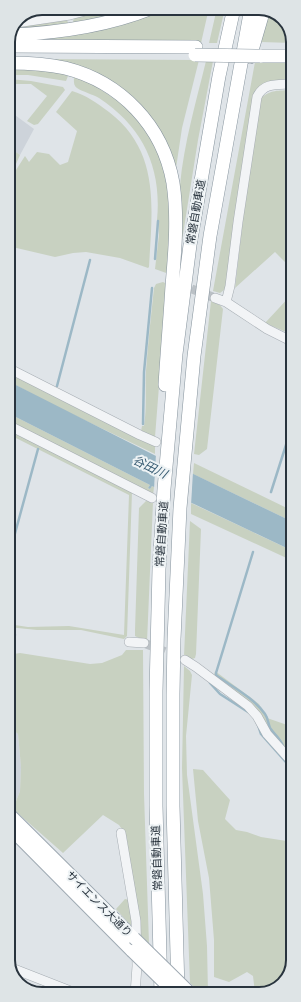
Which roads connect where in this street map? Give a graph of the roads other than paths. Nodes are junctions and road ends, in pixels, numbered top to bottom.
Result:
1 (70, 15) edge
2 (130, 15) edge
3 (232, 15) edge
4 (250, 15) edge
5 (262, 15) edge
6 (25, 22) edge
7 (16, 35) edge
8 (15, 46) edge
9 (286, 49) edge
10 (195, 51) junction
11 (261, 52) junction
12 (15, 54) edge
13 (286, 55) edge
14 (15, 63) edge
15 (286, 84) edge
16 (210, 236) junction
17 (215, 298) tunnel mouth
18 (226, 302) junction
19 (286, 339) edge
20 (15, 372) edge
21 (15, 428) edge
22 (162, 446) junction
23 (160, 496) junction
24 (130, 642) dead end
25 (144, 643) tunnel mouth
26 (185, 660) tunnel mouth
27 (286, 755) edge
28 (15, 820) edge
29 (15, 833) edge
30 (121, 833) dead end
31 (17, 970) edge
32 (60, 987) edge
33 (136, 987) edge
34 (161, 987) edge
35 (168, 987) edge
36 (178, 987) edge
37 (184, 987) edge

1 - 6 street
2 - 7 highway
3 - 22 highway, 常磐自動車道
4 - 16 highway, 常磐自動車道
5 - 16 highway
8 - 10 highway
9 - 11 highway
10 - 11 highway, bridge
10 - 12 highway
11 - 13 highway
14 - 22 highway
15 - 18 street
16 - 36 highway, 常磐自動車道
17 - 18 street
18 - 19 street
20 - 22 street
21 - 23 street
22 - 23 highway, 常磐自動車道
23 - 34 highway, 常磐自動車道
24 - 25 street
26 - 27 street
28 - 37 main road, サイエンス大通り, bridge
29 - 35 main road, サイエンス大通り, bridge
30 - 33 street
31 - 32 street

